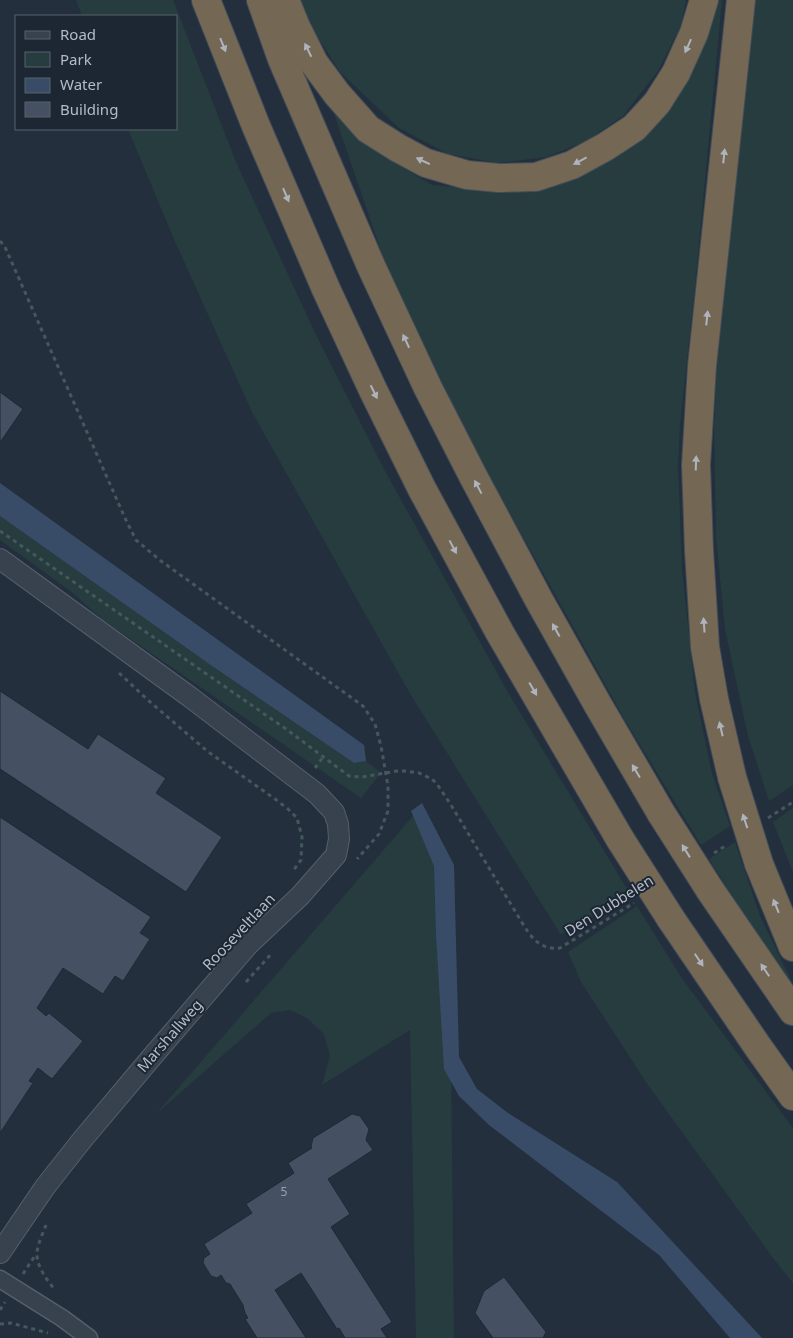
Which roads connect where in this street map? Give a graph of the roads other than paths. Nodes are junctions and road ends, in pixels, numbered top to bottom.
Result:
1 (206, 0) edge
2 (260, 0) edge
3 (285, 0) edge
4 (704, 0) edge
5 (741, 0) edge
6 (0, 559) edge
7 (793, 947) edge
8 (793, 1011) edge
9 (793, 1096) edge
10 (0, 1254) edge
11 (0, 1279) edge
12 (89, 1338) edge

1 -> 9 highway, bridge
8 -> 2 highway, bridge
4 -> 3 highway
7 -> 5 highway, bridge
6 - 10 street, Marshallweg
11 - 12 street

